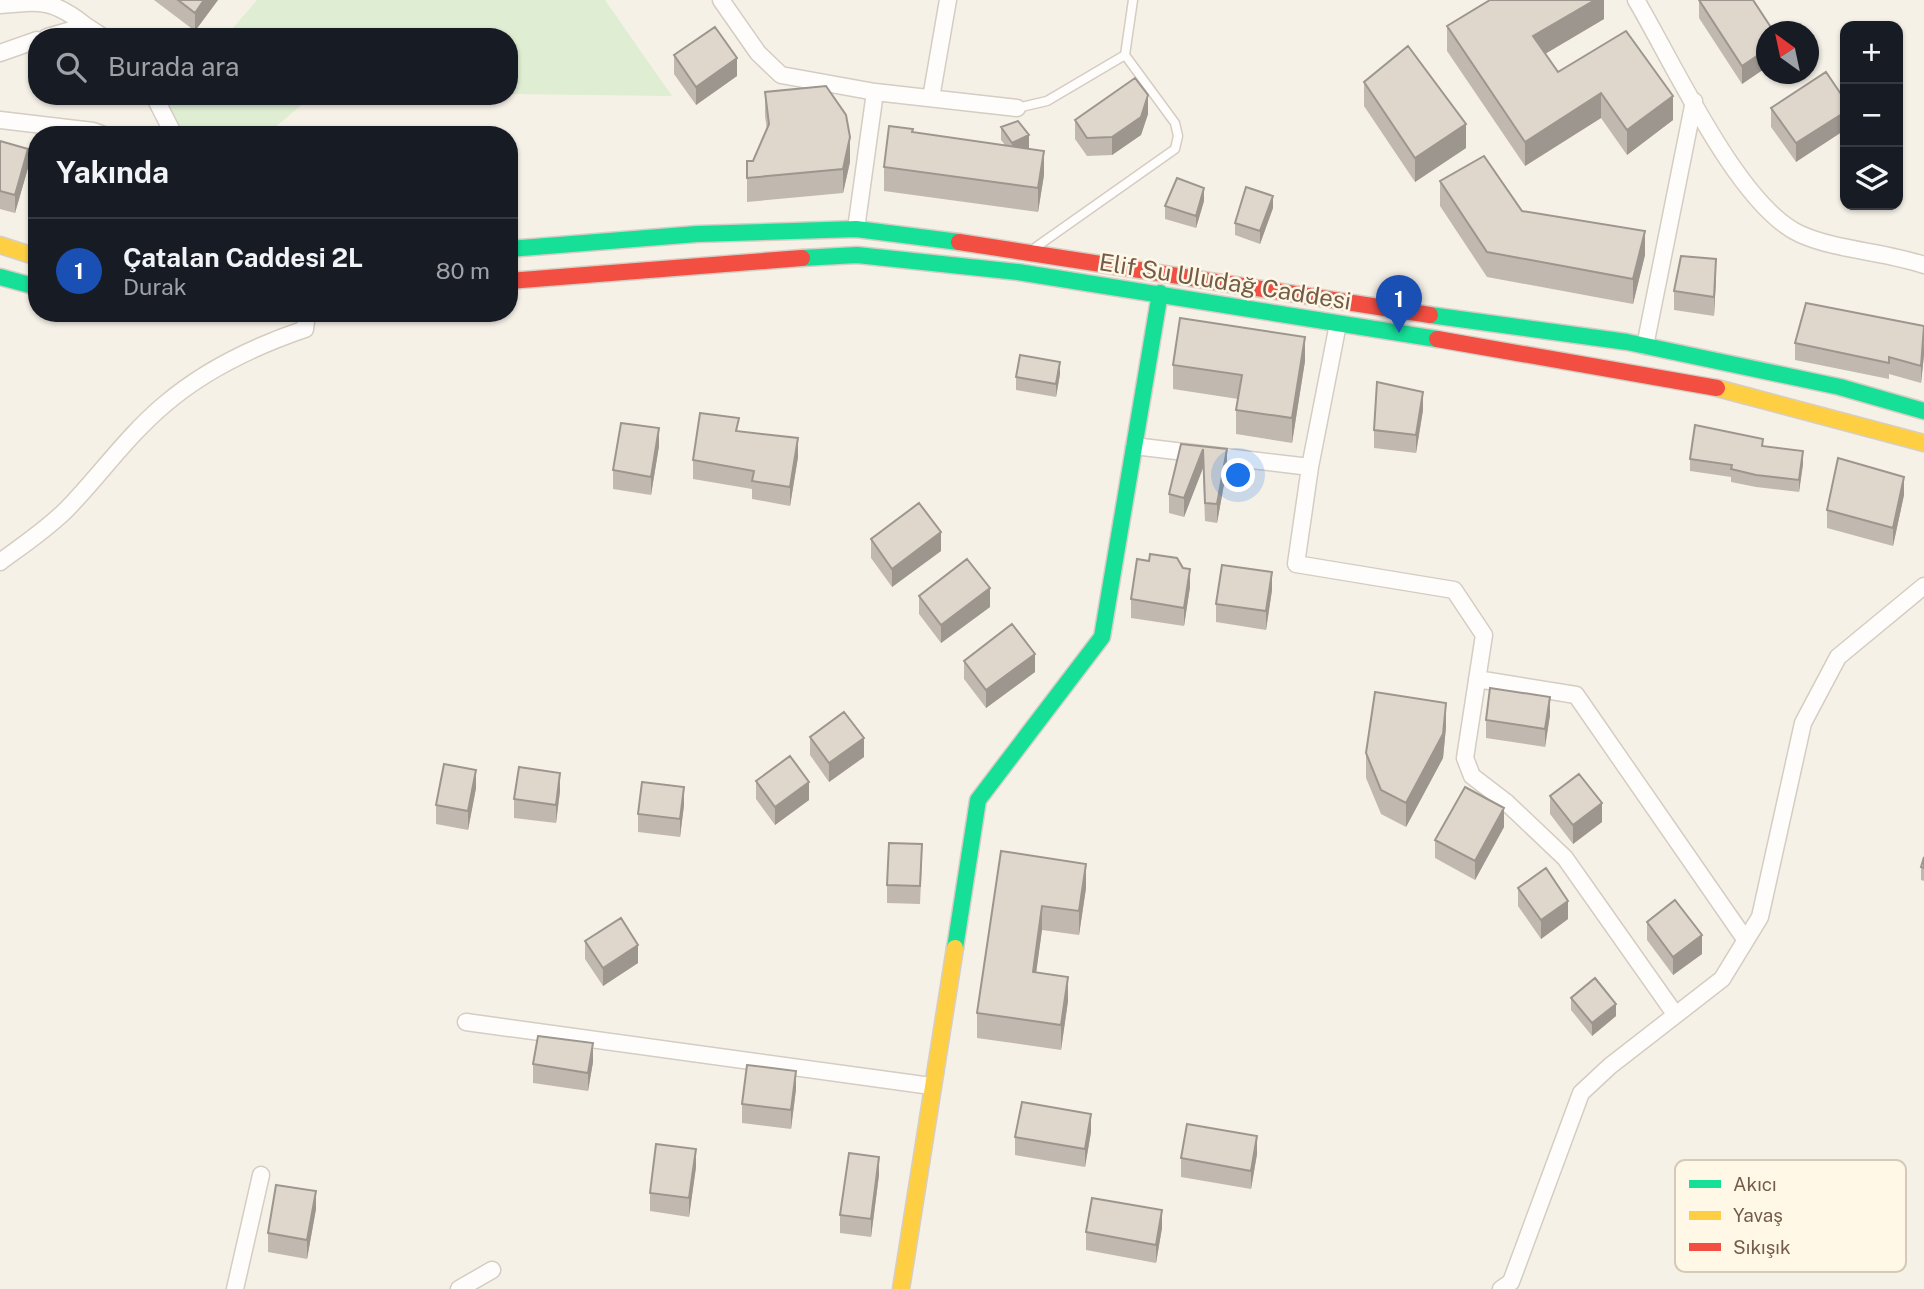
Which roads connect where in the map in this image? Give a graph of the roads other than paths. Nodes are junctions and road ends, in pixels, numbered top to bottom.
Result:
1 (721, 0) edge
2 (948, 0) edge
3 (1133, 0) edge
4 (1636, 0) edge
5 (70, 4) edge
6 (0, 5) edge
7 (86, 26) junction
8 (79, 28) edge
9 (89, 28) edge
10 (28, 43) edge
11 (0, 52) edge
12 (1125, 55) junction
13 (875, 92) junction
14 (931, 98) junction
15 (1694, 101) junction
16 (159, 105) edge
17 (1017, 108) joint
18 (0, 121) edge
19 (46, 126) edge
20 (169, 126) edge
21 (856, 229) junction
22 (0, 245) edge
23 (518, 249) edge
24 (1030, 252) junction
25 (28, 254) edge
26 (1924, 265) edge
27 (0, 277) edge
28 (518, 280) edge
29 (28, 285) edge
30 (1160, 293) junction
31 (306, 322) edge
32 (1338, 324) junction
33 (1645, 346) junction
34 (1924, 411) edge
35 (1924, 443) edge
36 (1134, 446) junction
37 (1310, 467) junction
38 (0, 562) edge
39 (1924, 586) edge
40 (1477, 679) junction
41 (1745, 939) junction
42 (1675, 1014) junction
43 (466, 1022) dead end
44 (931, 1086) junction
45 (261, 1175) dead end
46 (492, 1270) dead end
47 (235, 1289) edge
48 (459, 1289) edge
49 (901, 1289) edge
50 (1501, 1289) edge

1 - 13 street
2 - 14 street
3 - 12 lane
4 - 15 street
5 - 6 street
5 - 7 street
7 - 8 street
7 - 9 street
10 - 11 street
12 - 17 lane
12 - 24 lane
13 - 14 street
13 - 21 street
14 - 17 street
15 - 26 street
15 - 33 street
16 - 20 street
18 - 19 street
21 - 23 main road, Elif Su Uludağ Caddesi
21 - 24 main road, Elif Su Uludağ Caddesi
22 - 25 main road
24 - 33 main road, Elif Su Uludağ Caddesi
27 - 29 main road
28 - 30 main road, Elif Su Uludağ Caddesi
30 - 32 main road, Elif Su Uludağ Caddesi
30 - 36 main road
31 - 38 street
32 - 35 main road, Elif Su Uludağ Caddesi
32 - 37 street
33 - 34 main road, Elif Su Uludağ Caddesi
36 - 37 street
36 - 44 main road
37 - 40 street
39 - 41 street
40 - 41 street
40 - 42 street
41 - 42 street
42 - 50 street
43 - 44 street
44 - 49 main road
45 - 47 street
46 - 48 street

